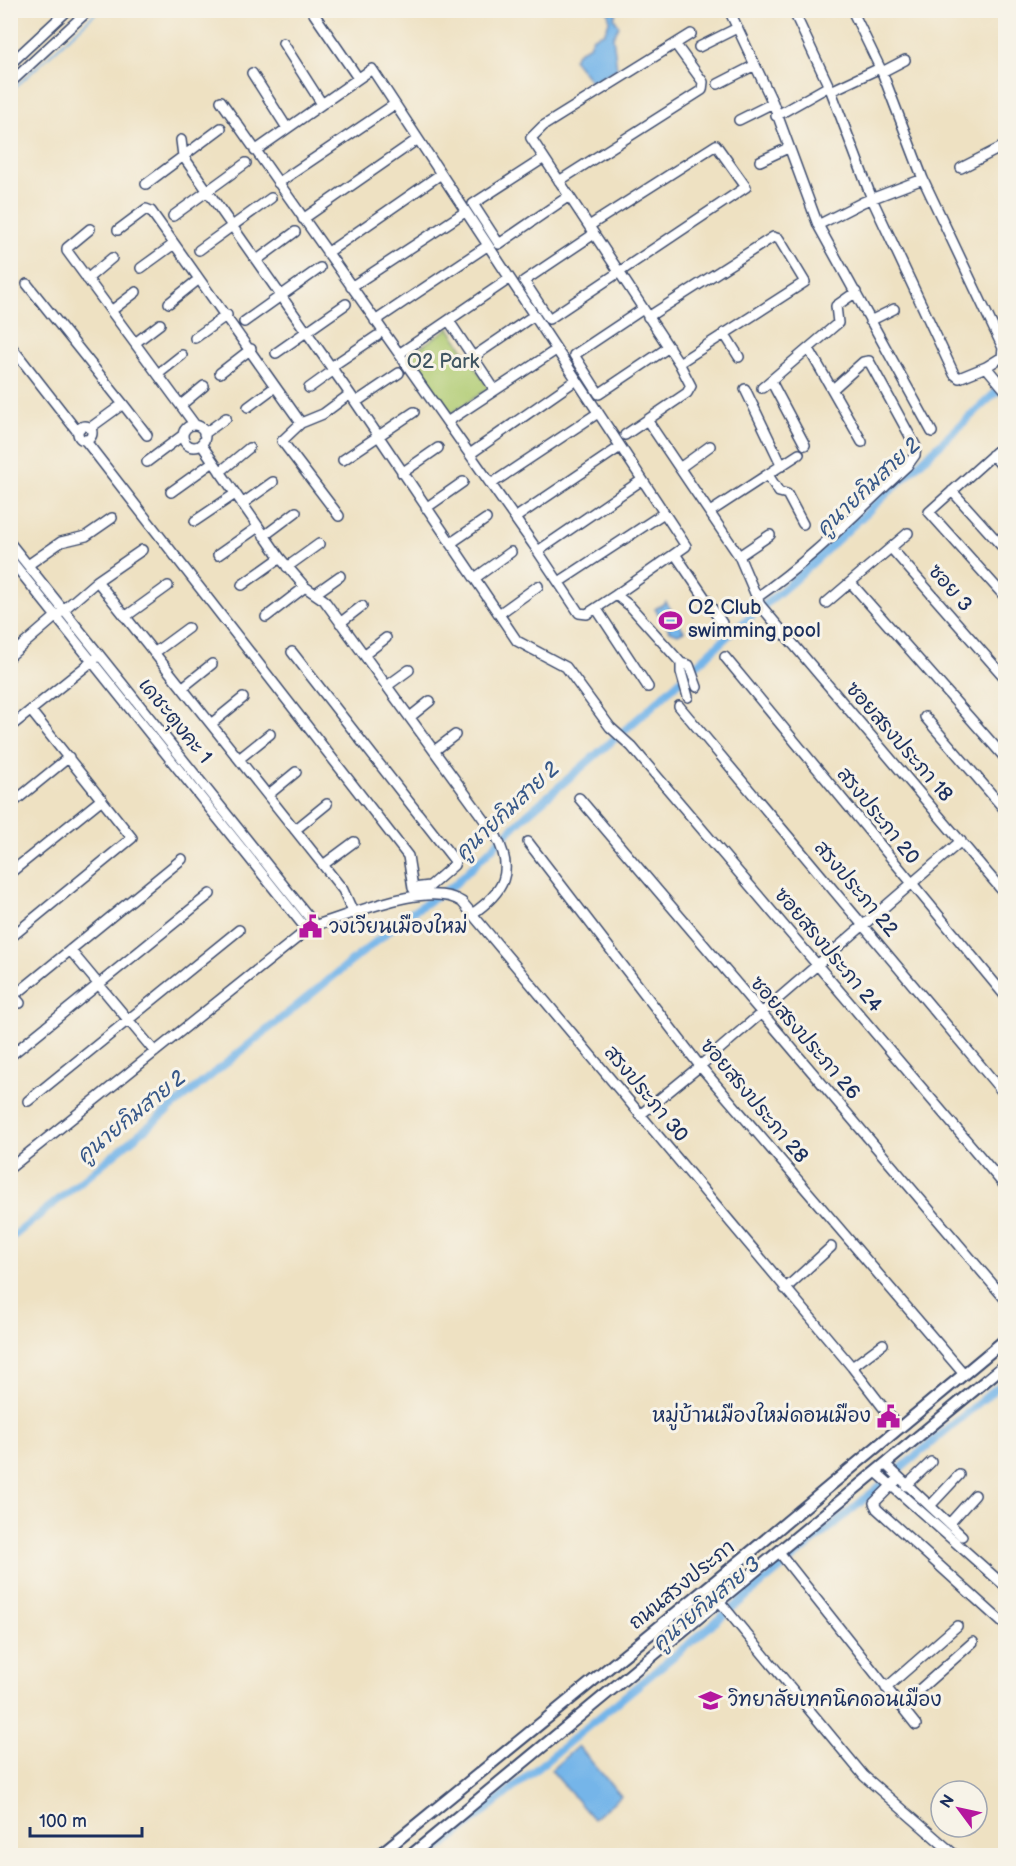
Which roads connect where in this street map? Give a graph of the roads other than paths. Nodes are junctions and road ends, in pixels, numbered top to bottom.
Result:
1 (68, 10) edge
2 (89, 10) edge
3 (729, 10) edge
4 (793, 10) edge
5 (852, 10) edge
6 (315, 14) dead end
7 (737, 28) junction
8 (691, 34) dead end
9 (283, 43) dead end
10 (676, 45) junction
11 (699, 47) dead end
12 (904, 60) dead end
13 (10, 64) edge
14 (755, 65) junction
15 (881, 70) junction
16 (252, 73) dead end
17 (358, 78) junction
18 (10, 83) edge
19 (718, 84) dead end
20 (830, 89) junction
21 (221, 101) dead end
22 (773, 103) junction
23 (322, 104) junction
24 (395, 104) junction
25 (776, 116) junction
26 (739, 120) dead end
27 (221, 128) dead end
28 (287, 128) junction
29 (418, 139) junction
30 (181, 140) dead end
31 (1005, 145) edge
32 (788, 148) junction
33 (255, 151) junction
34 (183, 156) junction
35 (544, 158) junction
36 (760, 161) dead end
37 (246, 163) dead end
38 (961, 168) dead end
39 (441, 174) junction
40 (923, 179) junction
41 (559, 182) junction
42 (278, 183) junction
43 (146, 184) dead end
44 (208, 191) junction
45 (569, 196) junction
46 (271, 198) dead end
47 (873, 199) junction
48 (465, 212) junction
49 (173, 216) dead end
50 (303, 219) junction
51 (818, 225) junction
52 (233, 227) junction
53 (90, 229) dead end
54 (118, 230) dead end
55 (591, 230) junction
56 (295, 232) dead end
57 (174, 244) junction
58 (487, 246) junction
59 (199, 250) dead end
60 (327, 253) junction
61 (112, 258) dead end
62 (257, 260) junction
63 (141, 268) dead end
64 (320, 268) dead end
65 (619, 272) junction
66 (87, 279) junction
67 (199, 279) junction
68 (509, 279) junction
69 (27, 284) dead end
70 (351, 287) junction
71 (136, 292) dead end
72 (856, 292) junction
73 (282, 296) junction
74 (169, 303) dead end
75 (346, 304) dead end
76 (894, 309) dead end
77 (111, 311) junction
78 (646, 313) junction
79 (227, 315) junction
80 (533, 316) junction
81 (375, 321) junction
82 (449, 321) junction
83 (870, 321) junction
84 (244, 322) dead end
85 (160, 324) dead end
86 (307, 333) junction
87 (724, 333) junction
88 (377, 336) dead end
89 (195, 338) dead end
90 (135, 343) junction
91 (10, 345) edge
92 (669, 347) junction
93 (809, 348) junction
94 (251, 349) junction
95 (556, 350) junction
96 (276, 353) dead end
97 (399, 354) junction
98 (182, 355) dead end
99 (473, 357) junction
100 (739, 357) dead end
101 (679, 363) junction
102 (986, 367) junction
103 (332, 368) junction
104 (399, 373) dead end
105 (158, 374) junction
106 (220, 374) dead end
107 (576, 380) junction
108 (771, 381) junction
109 (204, 386) dead end
110 (275, 387) junction
111 (309, 388) dead end
112 (762, 388) dead end
113 (745, 389) dead end
114 (833, 389) junction
115 (495, 390) junction
116 (1005, 390) edge
117 (353, 398) junction
118 (123, 404) junction
119 (181, 405) junction
120 (248, 407) dead end
121 (414, 412) dead end
122 (598, 413) junction
123 (226, 418) dead end
124 (647, 420) junction
125 (447, 422) junction
126 (301, 423) junction
127 (195, 425) junction
128 (90, 428) junction
129 (77, 431) junction
130 (932, 432) dead end
131 (147, 435) dead end
132 (183, 435) junction
133 (625, 435) dead end
134 (378, 436) junction
135 (202, 439) junction
136 (85, 440) junction
137 (862, 442) dead end
138 (1005, 443) edge
139 (805, 445) dead end
140 (710, 446) dead end
141 (620, 447) junction
142 (249, 448) dead end
143 (438, 448) dead end
144 (470, 454) junction
145 (799, 454) dead end
146 (992, 455) junction
147 (343, 460) dead end
148 (147, 462) dead end
149 (213, 462) junction
150 (782, 466) junction
151 (681, 468) junction
152 (1005, 470) edge
153 (220, 472) junction
154 (402, 473) junction
155 (768, 475) junction
156 (642, 480) junction
157 (273, 482) dead end
158 (463, 482) dead end
159 (491, 484) junction
160 (952, 491) junction
161 (171, 492) dead end
162 (235, 494) junction
163 (242, 504) junction
164 (426, 508) junction
165 (296, 512) dead end
166 (710, 512) junction
167 (664, 513) junction
168 (339, 516) dead end
169 (112, 518) dead end
170 (515, 518) junction
171 (486, 519) dead end
172 (195, 521) dead end
173 (803, 524) dead end
174 (258, 527) junction
175 (908, 533) dead end
176 (770, 535) dead end
177 (264, 536) junction
178 (10, 543) edge
179 (451, 543) junction
180 (319, 544) dead end
181 (891, 548) junction
182 (142, 550) dead end
183 (538, 551) junction
184 (1005, 551) edge
185 (511, 552) dead end
186 (675, 554) junction
187 (218, 555) dead end
188 (739, 556) junction
189 (280, 558) junction
190 (10, 559) edge
191 (28, 565) junction
192 (287, 567) junction
193 (340, 576) dead end
194 (475, 578) junction
195 (97, 581) junction
196 (559, 582) junction
197 (851, 583) junction
198 (242, 585) dead end
199 (168, 586) dead end
200 (538, 586) dead end
201 (305, 587) junction
202 (316, 593) junction
203 (616, 595) junction
204 (1005, 598) edge
205 (826, 603) dead end
206 (760, 605) junction
207 (362, 606) dead end
208 (596, 608) junction
209 (60, 613) junction
210 (499, 614) junction
211 (125, 617) junction
212 (266, 617) dead end
213 (340, 623) junction
214 (722, 623) dead end
215 (188, 627) dead end
216 (386, 638) dead end
217 (292, 652) dead end
218 (154, 653) junction
219 (364, 655) junction
220 (10, 656) edge
221 (725, 657) dead end
222 (96, 659) junction
223 (212, 664) dead end
224 (684, 666) junction
225 (409, 670) dead end
226 (1005, 679) edge
227 (387, 686) junction
228 (697, 686) dead end
229 (648, 687) dead end
230 (182, 688) junction
231 (687, 694) dead end
232 (243, 698) dead end
233 (430, 701) dead end
234 (679, 706) dead end
235 (31, 711) junction
236 (410, 717) junction
237 (925, 717) dead end
238 (211, 724) junction
239 (10, 727) edge
240 (270, 734) dead end
241 (455, 735) dead end
242 (434, 751) junction
243 (69, 758) junction
244 (239, 759) junction
245 (1005, 759) edge
246 (296, 772) dead end
247 (268, 795) junction
248 (102, 798) junction
249 (579, 798) dead end
250 (327, 804) dead end
251 (10, 805) edge
252 (1005, 812) edge
253 (295, 830) junction
254 (960, 841) junction
255 (354, 842) dead end
256 (528, 842) dead end
257 (182, 860) dead end
258 (323, 865) junction
259 (10, 873) edge
260 (910, 882) junction
261 (415, 891) junction
262 (210, 894) dead end
263 (1005, 895) edge
264 (354, 914) junction
265 (472, 914) junction
266 (863, 925) junction
267 (310, 926) junction
268 (239, 930) dead end
269 (10, 938) edge
270 (70, 950) junction
271 (817, 964) junction
272 (99, 984) junction
273 (15, 992) edge
274 (1005, 997) edge
275 (20, 1003) dead end
276 (759, 1013) junction
277 (127, 1021) junction
278 (154, 1052) junction
279 (10, 1056) edge
280 (700, 1066) junction
281 (1005, 1095) edge
282 (28, 1101) dead end
283 (640, 1115) junction
284 (10, 1168) edge
285 (1005, 1188) edge
286 (831, 1247) dead end
287 (785, 1289) junction
288 (1005, 1300) edge
289 (1005, 1339) edge
290 (883, 1344) dead end
291 (1005, 1364) edge
292 (852, 1368) junction
293 (964, 1374) junction
294 (899, 1428) junction
295 (931, 1462) dead end
296 (959, 1475) dead end
297 (888, 1476) junction
298 (906, 1486) junction
299 (975, 1495) dead end
300 (930, 1506) junction
301 (949, 1524) junction
302 (962, 1536) dead end
303 (779, 1552) junction
304 (1005, 1587) edge
305 (725, 1607) junction
306 (957, 1626) dead end
307 (1005, 1626) edge
308 (973, 1642) dead end
309 (886, 1688) junction
310 (901, 1706) junction
311 (916, 1725) dead end
312 (378, 1856) edge
313 (410, 1856) edge
314 (956, 1856) edge

1 - 13 street
2 - 18 street
3 - 7 street
4 - 20 street
5 - 15 street
6 - 17 street
7 - 11 street
7 - 14 street
8 - 10 street
9 - 23 street
10 - 35 street
10 - 41 street
12 - 15 street
14 - 19 street
14 - 22 street
15 - 20 street
15 - 40 street
16 - 28 street
17 - 23 street
17 - 24 street
20 - 25 street
20 - 47 street
21 - 33 street
22 - 25 street
22 - 26 street
23 - 28 street
24 - 29 street
24 - 42 street
25 - 32 street
27 - 34 street
28 - 33 street
29 - 39 street
29 - 50 street
30 - 34 street
31 - 38 street
32 - 36 street
32 - 51 street
33 - 42 street
34 - 43 street
34 - 44 street, ซอยสรงประภา 24
35 - 41 street
35 - 45 street
37 - 44 street
39 - 48 street
39 - 60 street
40 - 47 street
40 - 102 street
41 - 45 street
42 - 50 street
44 - 49 street
44 - 52 street, ซอยสรงประภา 24
45 - 55 street
46 - 52 street
47 - 51 street
47 - 102 street
48 - 58 street
48 - 70 street
50 - 60 street
51 - 72 street
52 - 59 street
52 - 62 street, ซอยสรงประภา 24
53 - 66 street
54 - 57 street
55 - 65 street
55 - 65 street
55 - 65 street
56 - 62 street
57 - 63 street
57 - 67 street
58 - 68 street
58 - 81 street
60 - 70 street
61 - 66 street
62 - 73 street, ซอยสรงประภา 24
64 - 73 street
65 - 78 street
66 - 77 street
67 - 74 street
67 - 79 street
68 - 80 street
68 - 82 street
69 - 118 street
70 - 81 street
71 - 77 street
72 - 83 street
72 - 93 street
73 - 84 street
73 - 86 street, ซอยสรงประภา 24
75 - 86 street
76 - 83 street
77 - 90 street
78 - 87 street
78 - 92 street
78 - 92 street
79 - 89 street
79 - 94 street
80 - 95 street
80 - 99 street
81 - 97 street
82 - 97 street
82 - 99 street
83 - 130 street
85 - 90 street
86 - 96 street
86 - 103 street, ซอยสรงประภา 24
87 - 100 street
87 - 101 street
88 - 103 street
90 - 105 street
91 - 129 street
92 - 101 street
93 - 108 street
93 - 114 street
94 - 106 street
94 - 110 street
95 - 107 street
95 - 115 street
97 - 125 street
98 - 105 street
99 - 115 street
101 - 124 street
102 - 116 street
103 - 111 street
103 - 117 street, ซอยสรงประภา 24
104 - 117 street
105 - 119 street
107 - 122 street
107 - 144 street
108 - 112 street
108 - 139 street
109 - 119 street
110 - 120 street
110 - 126 street
113 - 150 street
114 - 137 street
114 - 206 street
115 - 125 street
117 - 126 street
117 - 134 street, ซอยสรงประภา 24
118 - 128 street
118 - 131 street
119 - 127 street
121 - 134 street
122 - 141 street
122 - 159 street
123 - 135 street
124 - 133 street
124 - 151 street
125 - 144 street
126 - 168 street
127 - 132 street
127 - 135 street
128 - 129 street
128 - 136 street
129 - 136 street
132 - 135 street
132 - 148 street
134 - 147 street
134 - 154 street, ซอยสรงประภา 24
135 - 149 street
136 - 261 street
138 - 146 street
140 - 151 street
141 - 156 street
141 - 170 street
142 - 153 street
143 - 154 street
144 - 159 street
145 - 150 street
146 - 152 street
146 - 160 street
149 - 153 street
149 - 161 street
150 - 155 street
151 - 166 street
153 - 162 street
154 - 164 street, ซอยสรงประภา 24
155 - 166 street
155 - 173 street
156 - 167 street
156 - 183 street
157 - 163 street
158 - 164 street
159 - 170 street
160 - 184 street
160 - 204 street
162 - 163 street
162 - 172 street
163 - 174 street
164 - 179 street, ซอยสรงประภา 24
165 - 177 street
166 - 188 street
167 - 186 street
167 - 196 street
169 - 191 street
170 - 183 street
171 - 179 street
174 - 177 street
174 - 187 street
175 - 181 street
176 - 188 street
177 - 189 street
178 - 191 street, เดชะตุงคะ 1
179 - 194 street, ซอยสรงประภา 24
180 - 192 street
181 - 197 street
181 - 226 street, ซอย 3
182 - 195 street
183 - 196 street
185 - 194 street
186 - 203 street
186 - 214 street
188 - 206 street
189 - 192 street
189 - 198 street
190 - 209 street, เดชะตุงคะ 1
191 - 209 street, เดชะตุงคะ 1
192 - 201 street
193 - 202 street
194 - 210 street, ซอยสรงประภา 24
195 - 209 street
195 - 211 street
196 - 208 street
197 - 205 street
197 - 245 street
199 - 211 street
200 - 210 street
201 - 202 street
201 - 212 street
202 - 213 street
203 - 208 street
203 - 224 street
206 - 254 street, ซอยสรงประภา 18
207 - 213 street
208 - 229 street
209 - 220 street
209 - 222 street, เดชะตุงคะ 1
210 - 271 street, ซอยสรงประภา 24
211 - 218 street
213 - 219 street
215 - 218 street
216 - 219 street
217 - 261 street
218 - 230 street
219 - 227 street
221 - 260 street, สรงประภา 20
222 - 235 street
222 - 267 street, เดชะตุงคะ 1
223 - 230 street
224 - 228 street
224 - 231 street
225 - 227 street
227 - 236 street
230 - 238 street
232 - 238 street
233 - 236 street
234 - 266 street, สรงประภา 22
235 - 239 street
235 - 243 street
236 - 242 street
237 - 252 street
238 - 244 street
240 - 244 street
241 - 242 street
242 - 265 street
243 - 248 street
243 - 251 street
244 - 247 street
246 - 247 street
247 - 253 street
248 - 259 street
248 - 269 street
249 - 276 street, ซอยสรงประภา 26
250 - 253 street
253 - 258 street
254 - 260 street
254 - 263 street, ซอยสรงประภา 18
255 - 258 street
256 - 280 street, ซอยสรงประภา 28
257 - 270 street
258 - 264 street
260 - 266 street
260 - 274 street, สรงประภา 20
261 - 264 street, สรงประภา 30
261 - 265 street, สรงประภา 30
262 - 272 street
264 - 267 street, สรงประภา 30
265 - 283 street, สรงประภา 30
266 - 271 street
266 - 281 street, สรงประภา 22
267 - 278 street
268 - 277 street
270 - 272 street
270 - 273 street
271 - 276 street
271 - 285 street, ซอยสรงประภา 24
272 - 277 street
272 - 279 street
273 - 275 street
276 - 280 street
276 - 288 street, ซอยสรงประภา 26
277 - 278 street
277 - 282 street
278 - 284 street
280 - 283 street
280 - 293 street, ซอยสรงประภา 28
283 - 287 street, สรงประภา 30
286 - 287 street
287 - 292 street, สรงประภา 30
289 - 293 main road, ถนนสรงประภา
290 - 292 street
291 - 297 main road, ถนนสรงประภา
292 - 294 street, สรงประภา 30
293 - 294 main road, ถนนสรงประภา
294 - 312 main road, ถนนสรงประภา
295 - 298 street
296 - 300 street
297 - 298 street
297 - 303 main road, ถนนสรงประภา
297 - 304 street
297 - 307 street
298 - 300 street
299 - 301 street
300 - 301 street
301 - 302 street
303 - 305 main road, ถนนสรงประภา
303 - 309 street
305 - 313 main road, ถนนสรงประภา
305 - 314 street
306 - 309 street
308 - 310 street
309 - 310 street
310 - 311 street

